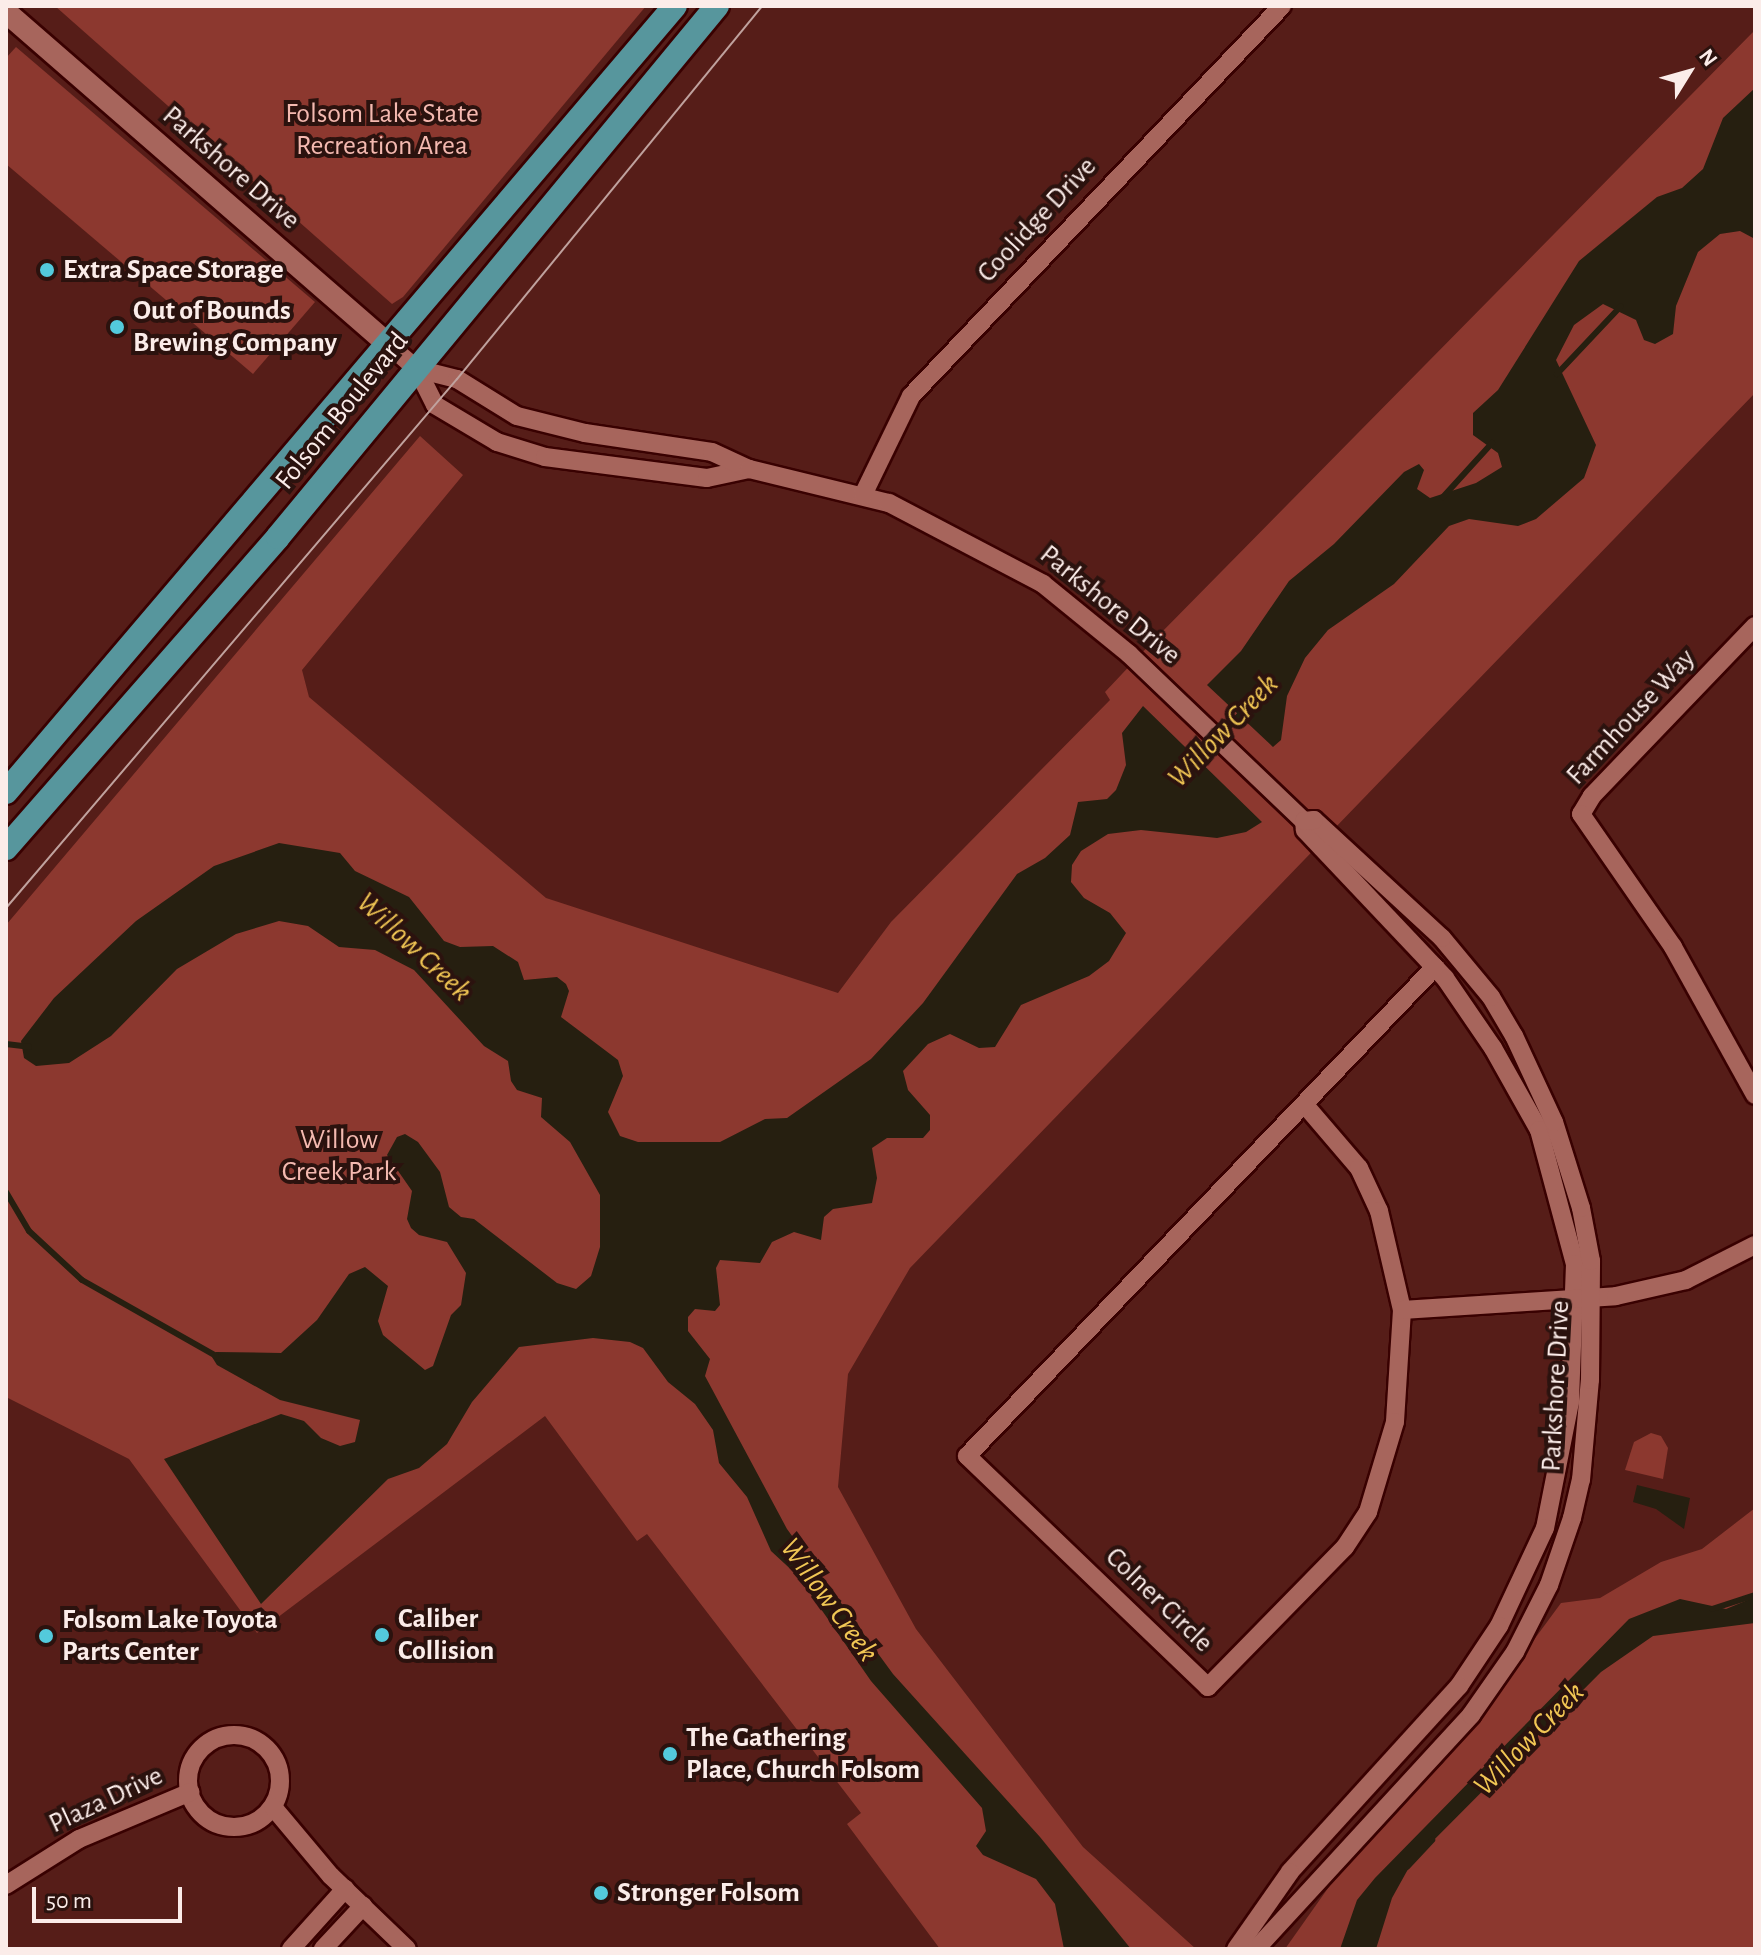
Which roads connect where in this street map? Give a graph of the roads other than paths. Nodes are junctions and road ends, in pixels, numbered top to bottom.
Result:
1 (675, 6) edge
2 (717, 6) edge
3 (1282, 6) edge
4 (6, 12) edge
5 (389, 345) junction
6 (417, 369) junction
7 (749, 469) junction
8 (863, 495) junction
9 (1755, 626) edge
10 (6, 792) edge
11 (1304, 821) junction
12 (6, 848) edge
13 (1435, 967) junction
14 (1755, 1095) edge
15 (1305, 1105) junction
16 (1755, 1245) edge
17 (1583, 1300) junction
18 (1402, 1310) junction
19 (190, 1792) junction
20 (273, 1807) junction
21 (6, 1885) edge
22 (345, 1889) junction
23 (363, 1906) junction
24 (291, 1949) edge
25 (323, 1949) edge
26 (407, 1949) edge
27 (1236, 1949) edge
28 (1256, 1949) edge

1 - 5 main road, Folsom Boulevard
2 - 6 main road, Folsom Boulevard
3 - 8 street, Coolidge Drive
4 - 5 street, Parkshore Drive
5 - 6 street, Parkshore Drive
5 - 10 main road, Folsom Boulevard
6 - 7 street, Parkshore Drive
6 - 7 street, Parkshore Drive
6 - 12 main road, Folsom Boulevard
7 - 8 street, Parkshore Drive
8 - 11 street, Parkshore Drive
9 - 14 street, Farmhouse Way
11 - 13 street, Parkshore Drive
11 - 17 street, Parkshore Drive
13 - 15 street, Colner Circle
13 - 17 street, Parkshore Drive
15 - 18 street, Colner Circle
15 - 18 street, Colner Circle
16 - 17 street
17 - 18 street
17 - 27 street, Parkshore Drive
17 - 28 street, Parkshore Drive
19 - 20 street, Plaza Drive
19 - 20 street, Plaza Drive
19 - 21 street, Plaza Drive
20 - 22 street
22 - 23 street
22 - 24 street
23 - 25 street
23 - 26 street

